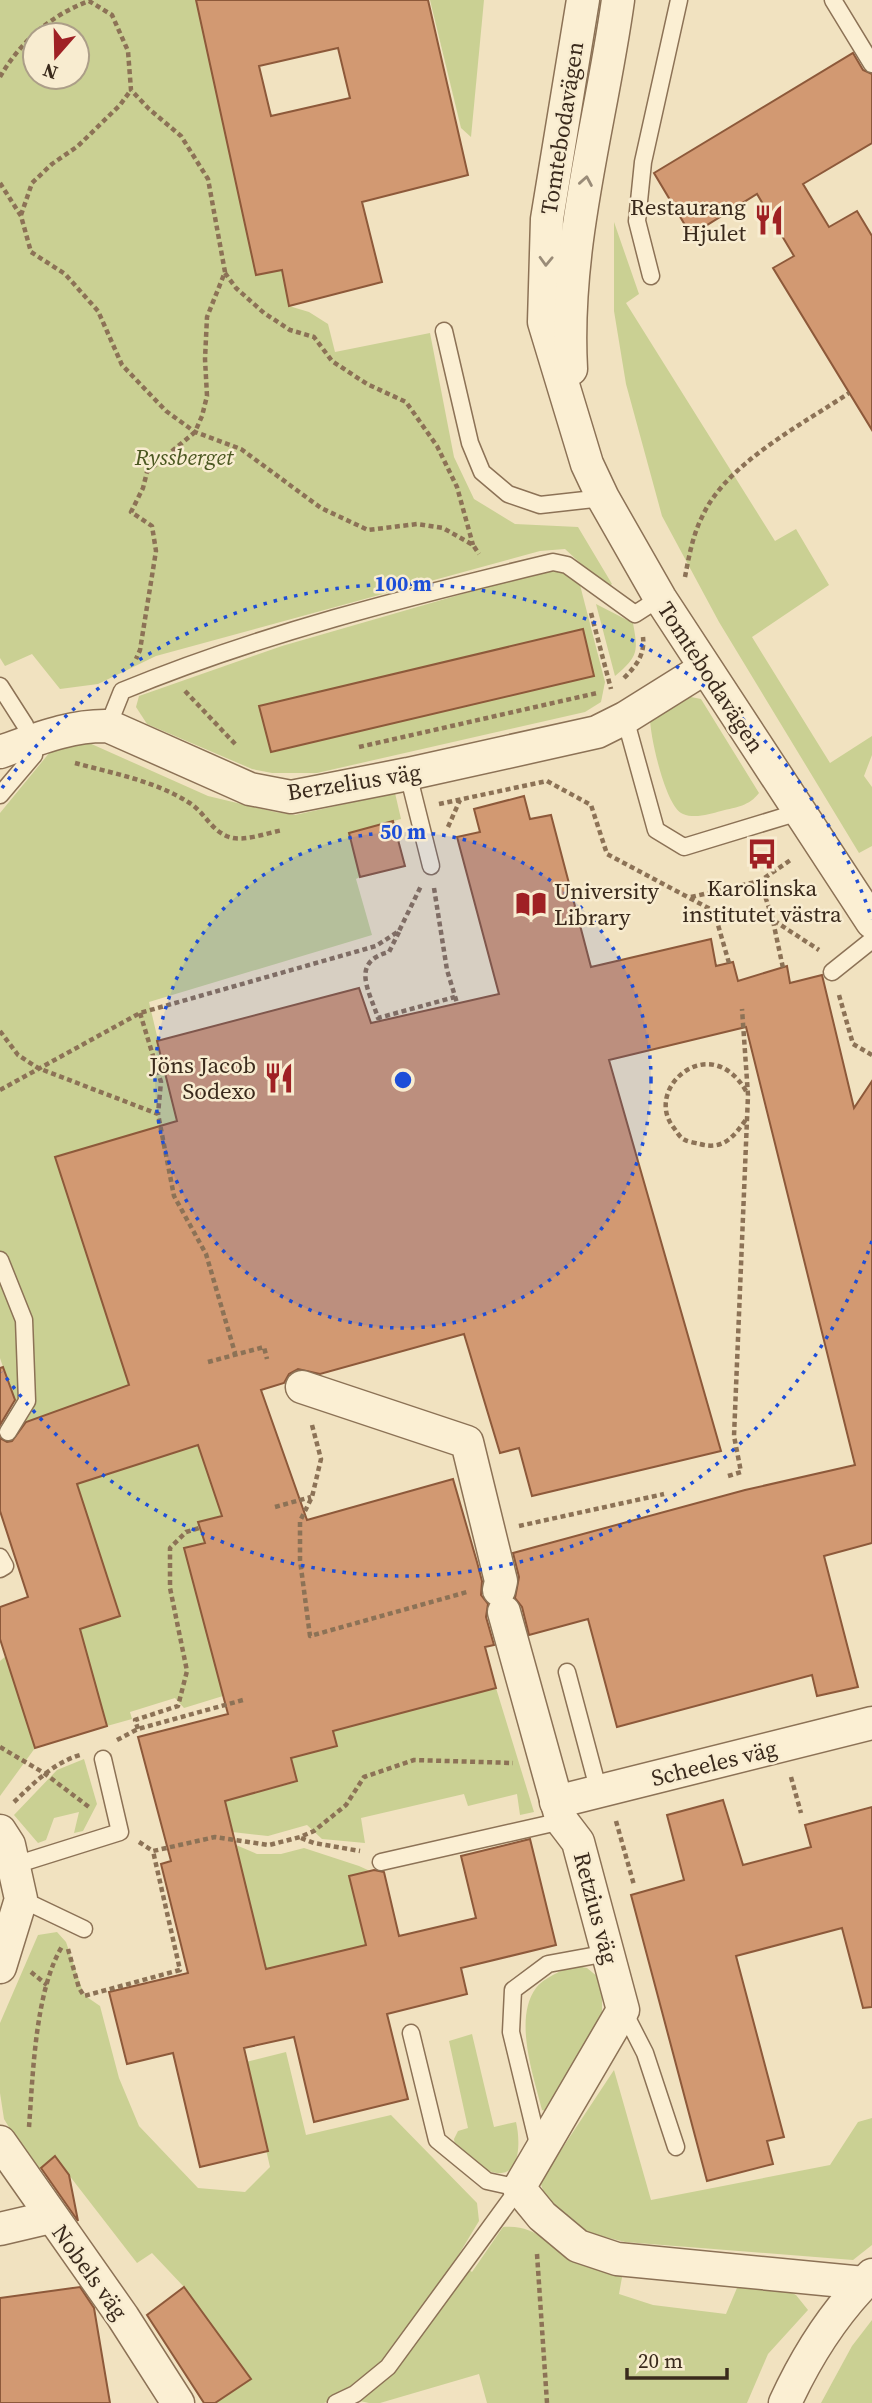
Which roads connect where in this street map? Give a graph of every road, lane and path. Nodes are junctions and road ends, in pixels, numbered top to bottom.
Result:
1 (583, 0) edge
2 (618, 0) edge
3 (679, 0) edge
4 (834, 0) edge
5 (872, 64) edge
6 (0, 77) edge
7 (131, 90) junction
8 (0, 183) edge
9 (21, 216) junction
10 (225, 272) junction
11 (651, 276) dead end
12 (444, 331) dead end
13 (849, 393) dead end
14 (574, 419) junction
15 (195, 432) junction
16 (603, 498) junction
17 (474, 545) junction
18 (678, 572) dead end
19 (490, 577) junction
20 (582, 577) junction
21 (660, 598) junction
22 (705, 668) junction
23 (168, 672) junction
24 (0, 686) edge
25 (611, 690) junction
26 (122, 691) junction
27 (598, 693) dead end
28 (616, 708) junction
29 (108, 726) junction
30 (30, 742) junction
31 (239, 748) dead end
32 (347, 750) dead end
33 (0, 752) edge
34 (408, 774) junction
35 (0, 795) edge
36 (460, 799) dead end
37 (799, 812) junction
38 (431, 866) junction
39 (690, 897) dead end
40 (773, 920) dead end
41 (872, 922) edge
42 (400, 931) junction
43 (872, 940) edge
44 (729, 963) dead end
45 (783, 968) dead end
46 (832, 972) dead end
47 (742, 1009) dead end
48 (140, 1013) junction
49 (0, 1031) edge
50 (38, 1068) junction
51 (0, 1090) edge
52 (748, 1095) junction
53 (158, 1114) junction
54 (747, 1117) junction
55 (0, 1260) edge
56 (235, 1353) junction
57 (267, 1359) dead end
58 (208, 1362) dead end
59 (302, 1387) joint
60 (8, 1432) dead end
61 (728, 1476) dead end
62 (664, 1494) dead end
63 (312, 1497) junction
64 (275, 1507) dead end
65 (199, 1528) dead end
66 (491, 1532) junction
67 (0, 1557) edge
68 (0, 1569) edge
69 (501, 1595) junction
70 (567, 1672) dead end
71 (872, 1723) edge
72 (138, 1730) dead end
73 (0, 1747) edge
74 (103, 1759) dead end
75 (545, 1767) junction
76 (603, 1791) junction
77 (559, 1811) junction
78 (0, 1831) edge
79 (120, 1832) junction
80 (300, 1837) junction
81 (356, 1849) dead end
82 (153, 1850) junction
83 (381, 1862) dead end
84 (15, 1865) junction
85 (634, 1885) dead end
86 (21, 1899) junction
87 (84, 1929) dead end
88 (608, 1953) junction
89 (0, 1967) edge
90 (623, 2010) junction
91 (411, 2033) dead end
92 (0, 2143) edge
93 (676, 2147) dead end
94 (541, 2154) junction
95 (28, 2184) junction
96 (519, 2188) junction
97 (542, 2216) junction
98 (51, 2217) junction
99 (0, 2229) edge
100 (868, 2279) edge
101 (178, 2403) edge
102 (336, 2403) edge
103 (547, 2403) edge
104 (785, 2403) edge

1 -> 14 street, Tomtebodavägen
14 -> 2 street, Tomtebodavägen
3 - 11 lane
4 - 5 lane
6 - 7 path
7 - 9 path
7 - 10 path
8 - 9 path
9 - 15 path
10 - 15 path
10 - 17 path
12 - 16 lane
13 - 21 path
14 - 16 street, Tomtebodavägen
15 - 17 path
15 - 26 path
16 - 21 street, Tomtebodavägen
17 - 19 path
18 - 21 path
19 - 20 lane
19 - 23 lane
20 - 21 lane
20 - 25 path
21 - 22 street, Tomtebodavägen
21 - 25 path
22 - 28 street, Berzelius väg
22 - 37 street, Tomtebodavägen
23 - 26 lane
23 - 31 path
24 - 30 lane
25 - 28 path
26 - 29 lane
27 - 32 path
28 - 34 street, Berzelius väg
28 - 37 lane
29 - 30 street
29 - 34 street, Berzelius väg
30 - 33 street
30 - 35 lane
34 - 38 lane
36 - 38 path
37 - 41 street, Tomtebodavägen
38 - 42 path
38 - 42 path
39 - 44 path
40 - 45 path
42 - 48 path
43 - 46 lane
47 - 52 path
48 - 50 path
48 - 53 path
49 - 50 path
50 - 51 path
50 - 53 path
52 - 54 path
52 - 54 path
53 - 56 path
54 - 61 path
55 - 60 lane
56 - 57 path
56 - 58 path
59 - 63 path
59 - 66 street, Retzius väg
62 - 66 path
63 - 64 path
63 - 69 path
65 - 72 path
66 - 69 street, Retzius väg
67 - 68 lane
69 - 75 street, Retzius väg
70 - 76 lane
71 - 76 street, Scheeles väg
73 - 79 path
74 - 79 lane
75 - 77 street, Retzius väg
75 - 80 path
76 - 77 street, Scheeles väg
76 - 85 path
77 - 83 lane
77 - 88 street, Retzius väg
78 - 84 street
79 - 82 path
79 - 84 lane
80 - 81 path
80 - 82 path
82 - 95 path
84 - 86 street
86 - 87 lane
86 - 89 street
88 - 90 street, Retzius väg
88 - 94 lane
90 - 93 lane
90 - 94 street
91 - 96 lane
92 - 95 street, Nobels väg
94 - 96 street
95 - 98 street, Nobels väg
96 - 97 street
96 - 102 lane
97 - 100 street
97 - 103 path
98 - 99 street
98 - 101 street, Nobels väg
100 - 104 street

